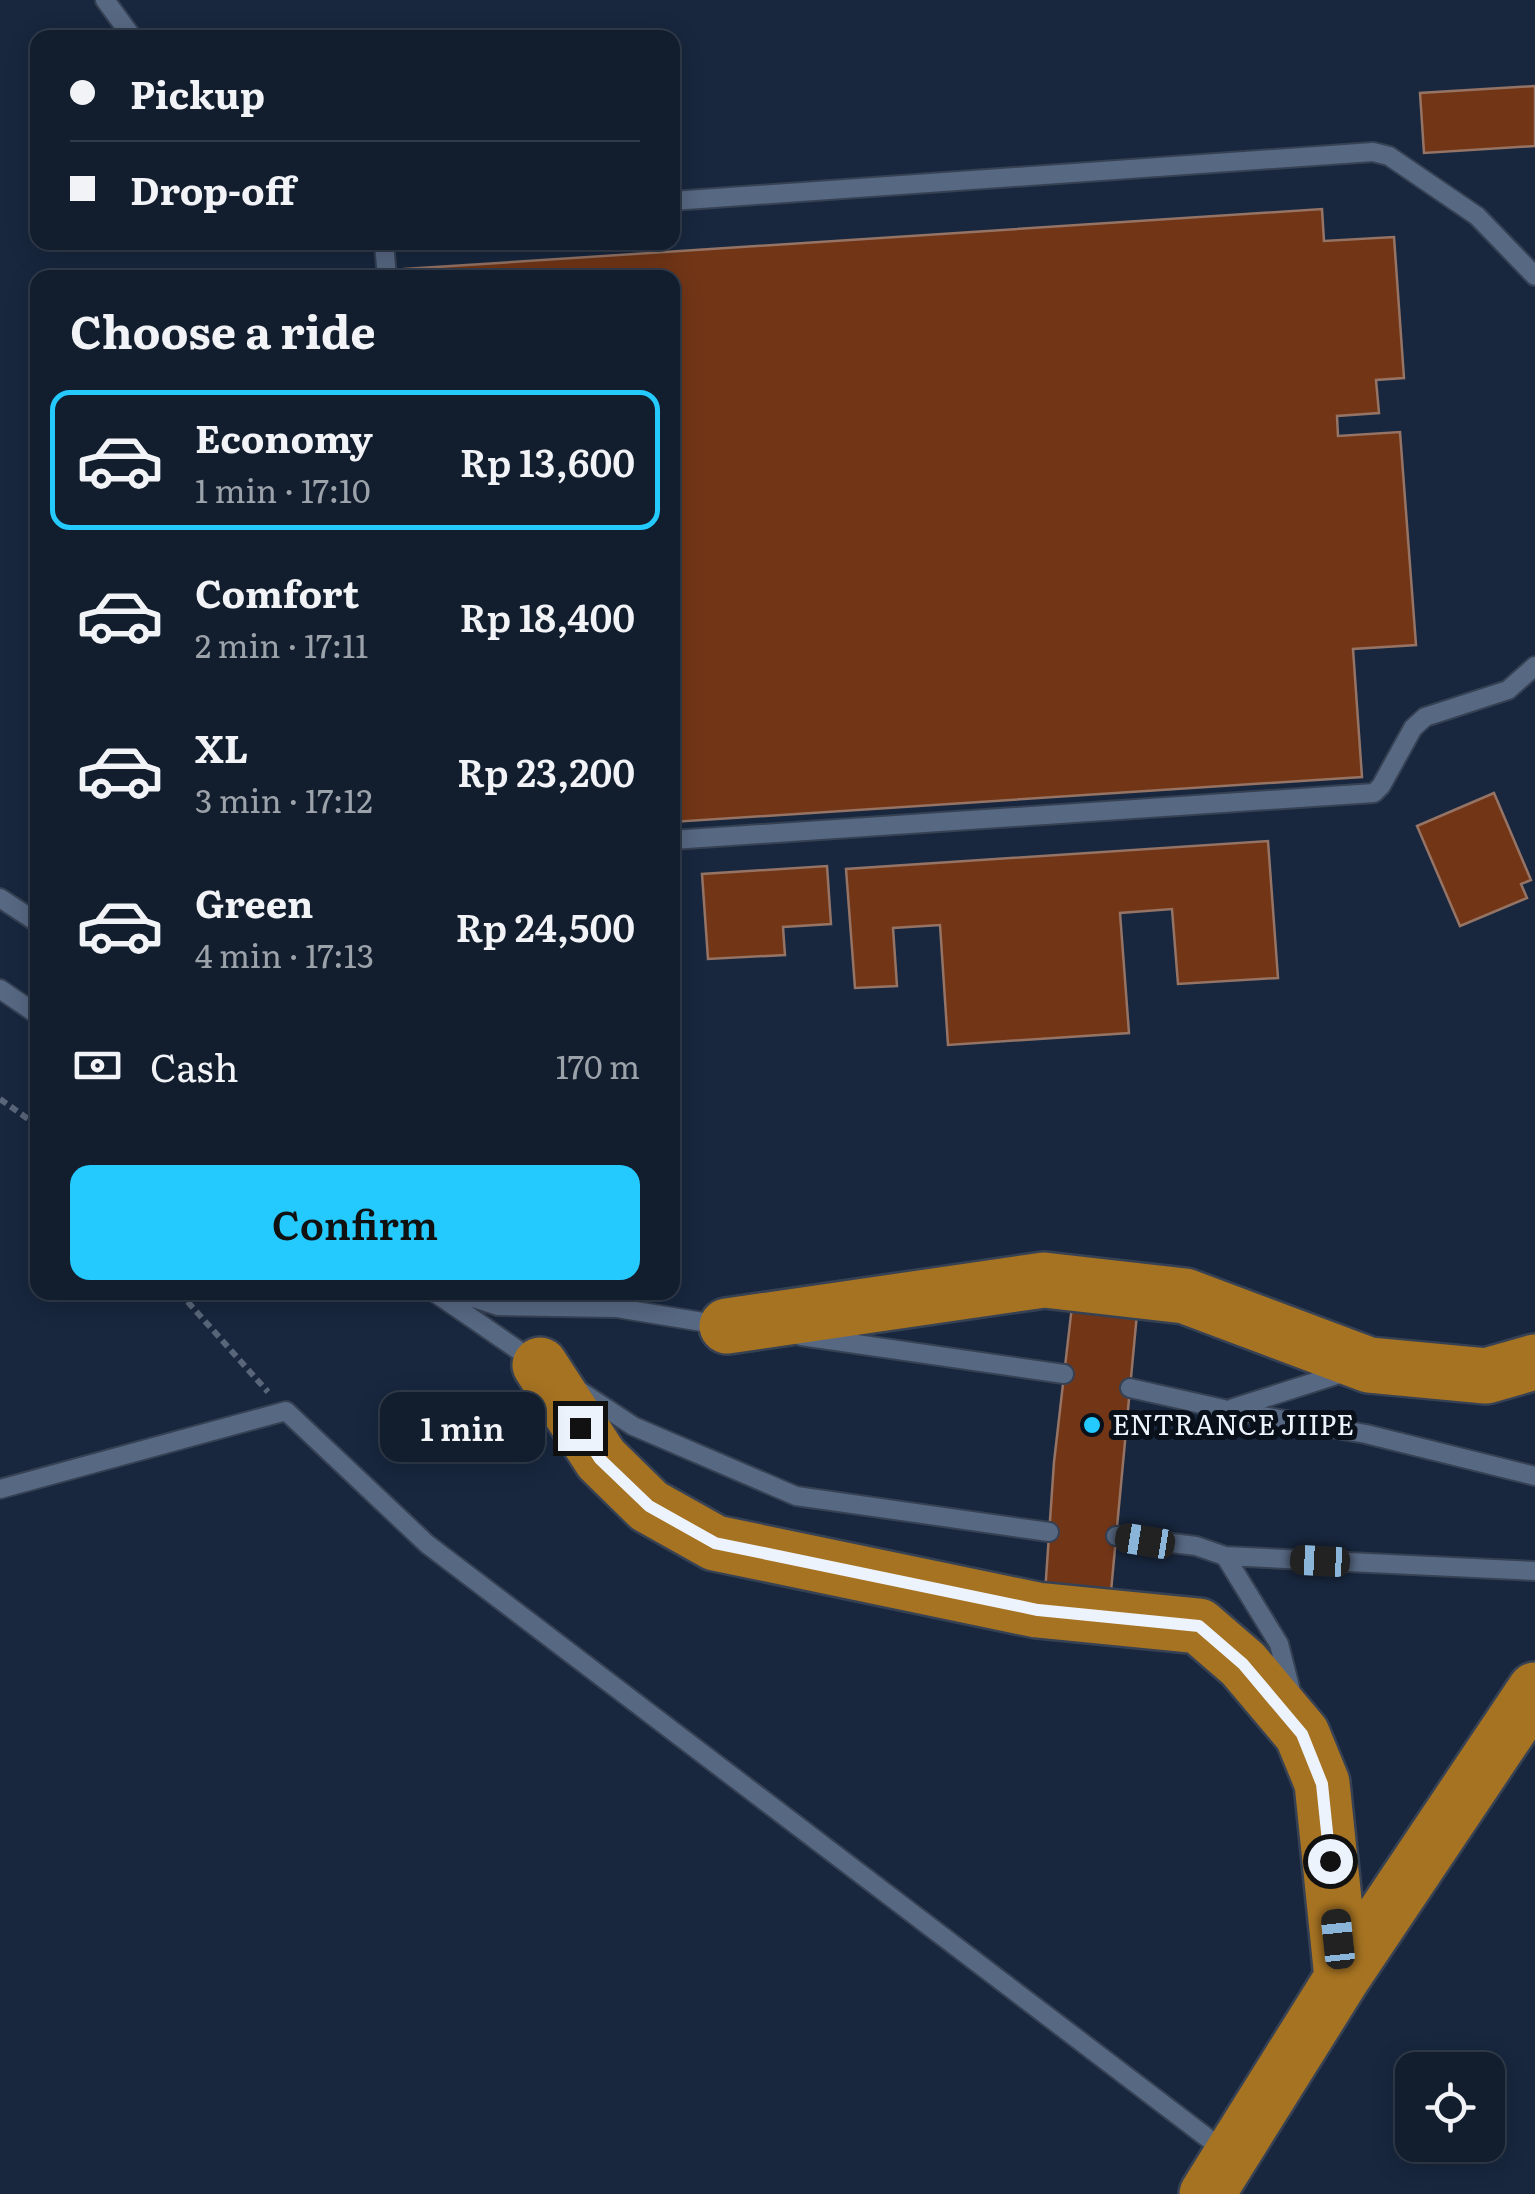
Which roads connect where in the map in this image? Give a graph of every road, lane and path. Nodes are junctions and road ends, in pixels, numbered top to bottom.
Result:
1 (105, 0) edge
2 (126, 30) edge
3 (680, 200) edge
4 (1535, 276) edge
5 (1535, 666) edge
6 (680, 839) edge
7 (0, 898) edge
8 (30, 918) edge
9 (0, 989) edge
10 (30, 1010) edge
11 (0, 1099) edge
12 (30, 1120) edge
13 (186, 1300) edge
14 (446, 1300) edge
15 (479, 1300) edge
16 (605, 1300) edge
17 (616, 1308) junction
18 (728, 1326) junction
19 (1535, 1362) edge
20 (540, 1365) junction
21 (1369, 1365) junction
22 (1064, 1374) dead end
23 (1130, 1388) dead end
24 (1228, 1410) junction
25 (286, 1411) junction
26 (1535, 1476) edge
27 (0, 1489) edge
28 (1049, 1532) dead end
29 (1116, 1536) dead end
30 (1224, 1556) junction
31 (1535, 1572) edge
32 (1535, 1690) edge
33 (1302, 1734) junction
34 (1342, 1978) junction
35 (1219, 2175) edge

1 - 2 lane
3 - 4 lane
5 - 6 lane
7 - 8 lane
9 - 10 lane
11 - 12 path
13 - 25 path
14 - 20 lane
15 - 17 lane
16 - 17 lane
17 - 18 lane
18 - 21 highway
18 - 22 lane
19 - 21 highway
20 - 28 lane
20 - 33 highway
21 - 24 lane
23 - 24 lane
24 - 26 lane
25 - 27 lane
25 - 35 lane
29 - 30 lane
30 - 31 lane
30 - 33 lane
32 - 34 highway
33 - 34 highway
34 - 35 highway

